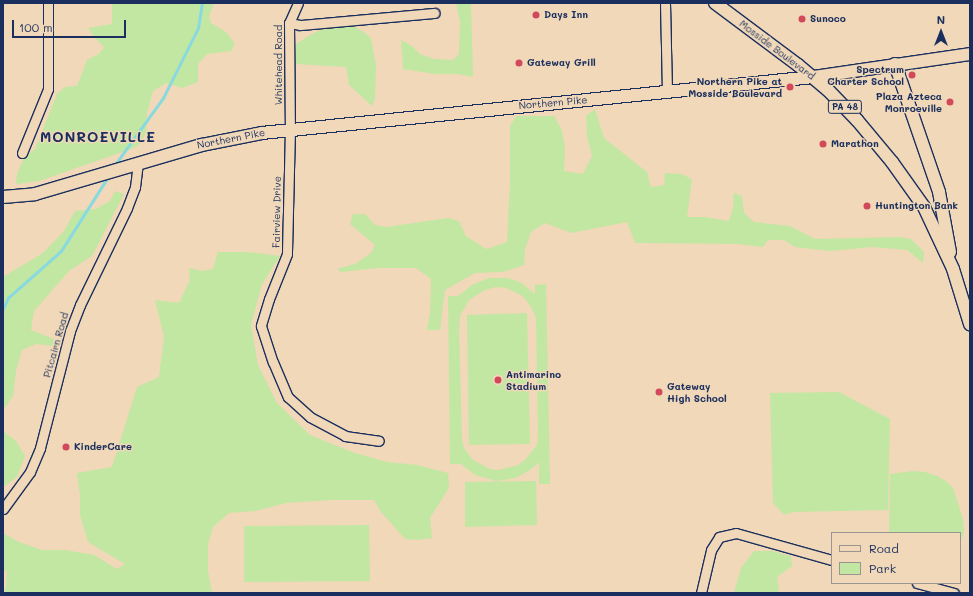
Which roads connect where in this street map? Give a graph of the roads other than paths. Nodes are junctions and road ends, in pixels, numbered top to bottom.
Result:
1 (48, 3) edge
2 (298, 3) edge
3 (665, 3) edge
4 (715, 3) edge
5 (434, 13) dead end
6 (289, 23) junction
7 (970, 54) edge
8 (895, 64) junction
9 (813, 77) junction
10 (666, 91) junction
11 (290, 130) junction
12 (22, 153) dead end
13 (138, 163) junction
14 (3, 197) edge
15 (953, 269) junction
16 (970, 324) edge
17 (379, 442) dead end
18 (3, 509) edge
19 (831, 560) edge
20 (921, 584) edge
21 (700, 593) edge
22 (954, 593) edge

1 - 12 street
2 - 6 street, Whitehead Road
3 - 10 street
4 - 9 main road, Mosside Boulevard / PA 48
5 - 6 street
6 - 11 street, Whitehead Road
7 - 8 main road, Northern Pike
8 - 9 main road, Northern Pike
8 - 15 main road
9 - 10 main road, Northern Pike
9 - 15 main road, Mosside Boulevard / PA 48
10 - 11 main road, Northern Pike
11 - 13 main road, Northern Pike
11 - 17 street, Fairview Drive
13 - 14 main road, Northern Pike
13 - 18 street, Pitcairn Road
15 - 16 main road, Mosside Boulevard / PA 48
19 - 21 street
20 - 22 street

